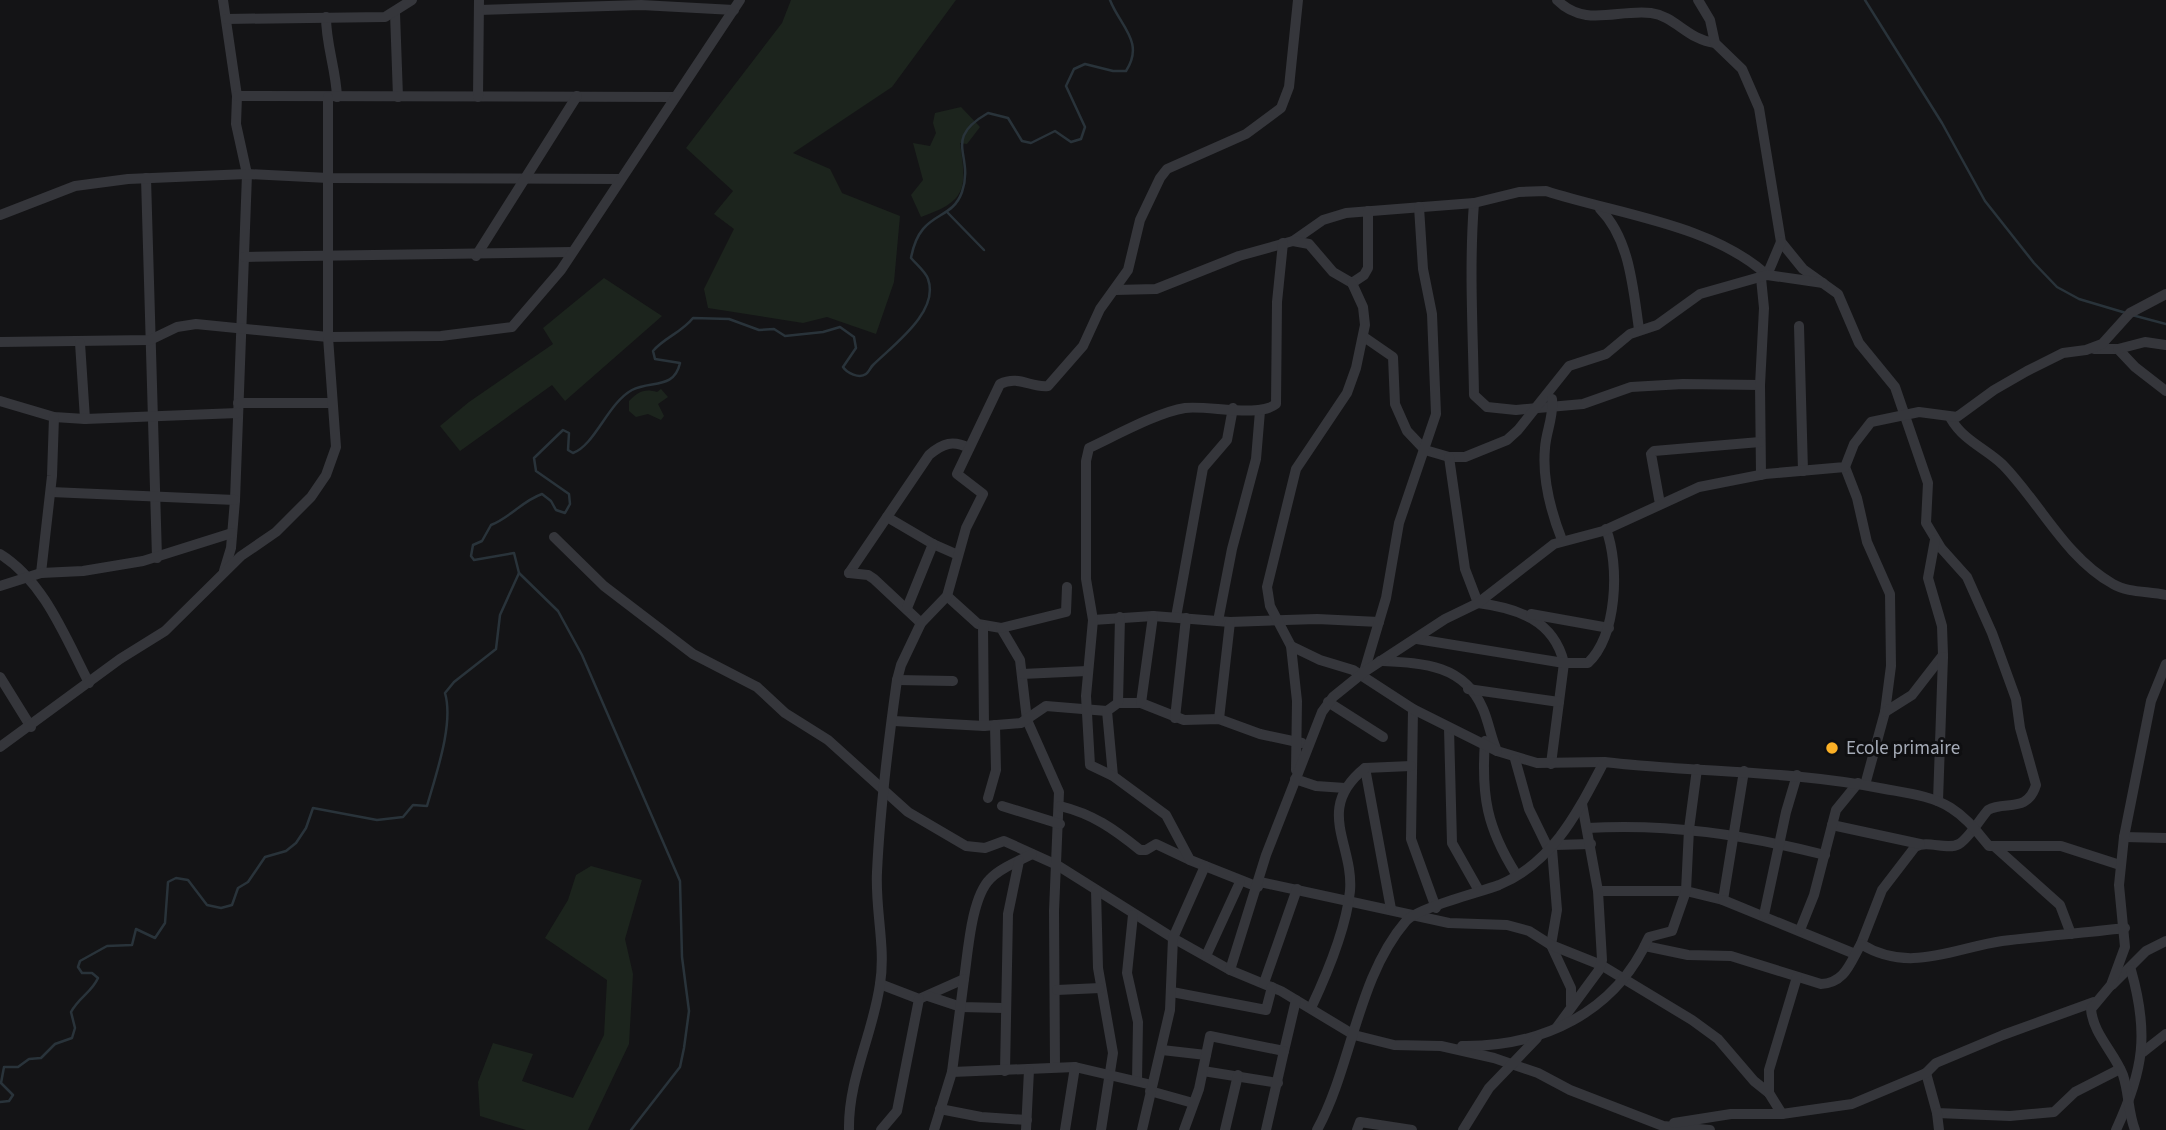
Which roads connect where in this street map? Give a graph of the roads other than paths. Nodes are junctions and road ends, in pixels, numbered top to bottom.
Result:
1 (223, 0) edge
2 (412, 0) edge
3 (1298, 0) edge
4 (1557, 0) edge
5 (1699, 0) edge
6 (642, 2) edge
7 (479, 5) edge
8 (737, 5) edge
9 (395, 13) junction
10 (326, 17) junction
11 (226, 19) junction
12 (1715, 43) junction
13 (237, 96) junction
14 (577, 96) junction
15 (332, 97) junction
16 (398, 97) junction
17 (478, 97) junction
18 (675, 97) junction
19 (247, 174) junction
20 (146, 178) junction
21 (328, 178) junction
22 (525, 178) junction
23 (620, 179) junction
24 (1474, 203) junction
25 (1419, 207) junction
26 (1600, 209) junction
27 (1368, 211) junction
28 (0, 215) edge
29 (1288, 242) junction
30 (1781, 242) junction
31 (572, 252) junction
32 (476, 256) junction
33 (244, 257) junction
34 (330, 257) junction
35 (1764, 276) junction
36 (1352, 283) junction
37 (1823, 283) junction
38 (1115, 290) junction
39 (2166, 294) edge
40 (1799, 326) dead end
41 (242, 328) junction
42 (1639, 329) junction
43 (328, 337) junction
44 (1364, 337) junction
45 (150, 340) junction
46 (0, 342) edge
47 (80, 343) junction
48 (2166, 345) edge
49 (2118, 349) junction
50 (2086, 350) junction
51 (1760, 385) junction
52 (1552, 388) junction
53 (2166, 391) edge
54 (0, 401) edge
55 (332, 403) junction
56 (1553, 405) junction
57 (238, 408) junction
58 (1233, 408) junction
59 (1532, 410) junction
60 (1260, 411) junction
61 (1903, 414) junction
62 (54, 417) junction
63 (154, 418) junction
64 (85, 419) junction
65 (1951, 419) junction
66 (1760, 442) junction
67 (969, 447) junction
68 (1425, 450) junction
69 (1449, 457) junction
70 (1845, 467) junction
71 (1803, 471) junction
72 (1761, 475) junction
73 (51, 492) junction
74 (156, 496) junction
75 (235, 500) junction
76 (1660, 504) junction
77 (887, 517) junction
78 (1606, 529) junction
79 (232, 533) junction
80 (554, 537) dead end
81 (1562, 540) junction
82 (1935, 540) junction
83 (933, 544) junction
84 (0, 554) edge
85 (958, 555) junction
86 (157, 558) junction
87 (41, 573) junction
88 (27, 576) junction
89 (223, 577) junction
90 (0, 586) edge
91 (1068, 587) dead end
92 (2166, 595) edge
93 (947, 596) junction
94 (1478, 603) junction
95 (906, 608) junction
96 (1531, 614) junction
97 (1153, 616) junction
98 (1120, 617) junction
99 (1181, 617) junction
100 (1093, 620) junction
101 (1224, 622) junction
102 (1277, 622) junction
103 (1379, 622) junction
104 (921, 623) junction
105 (983, 626) junction
106 (1001, 628) junction
107 (1609, 628) junction
108 (1417, 639) junction
109 (1291, 646) junction
110 (1943, 655) junction
111 (1380, 661) junction
112 (1564, 663) junction
113 (2166, 664) edge
114 (1087, 671) junction
115 (1022, 674) junction
116 (1363, 674) junction
117 (0, 677) edge
118 (897, 680) junction
119 (953, 681) dead end
120 (89, 683) junction
121 (1468, 689) junction
122 (1328, 702) junction
123 (1559, 702) junction
124 (1118, 703) junction
125 (1141, 703) junction
126 (1413, 709) junction
127 (1086, 711) junction
128 (1107, 711) junction
129 (1885, 712) junction
130 (1175, 718) junction
131 (1219, 719) junction
132 (1027, 720) junction
133 (894, 721) junction
134 (1486, 722) junction
135 (989, 726) junction
136 (31, 727) junction
137 (1449, 728) junction
138 (1384, 737) dead end
139 (1296, 741) junction
140 (1308, 745) junction
141 (1484, 746) junction
142 (0, 747) edge
143 (1497, 751) junction
144 (1515, 758) junction
145 (1604, 762) junction
146 (1551, 764) junction
147 (1411, 766) junction
148 (1366, 768) junction
149 (1698, 769) junction
150 (1744, 771) junction
151 (1797, 775) junction
152 (1112, 776) junction
153 (1296, 777) junction
154 (1861, 784) junction
155 (1345, 788) junction
156 (883, 789) junction
157 (988, 798) dead end
158 (1938, 801) junction
159 (1582, 804) junction
160 (1002, 806) dead end
161 (1060, 806) junction
162 (1060, 824) junction
163 (1832, 825) junction
164 (1973, 825) junction
165 (1587, 828) junction
166 (1689, 829) junction
167 (1735, 836) junction
168 (2124, 837) junction
169 (2166, 838) edge
170 (1591, 844) junction
171 (1779, 844) junction
172 (1920, 844) junction
173 (1994, 846) junction
174 (1552, 848) junction
175 (1032, 854) junction
176 (1825, 855) junction
177 (1190, 860) junction
178 (1019, 861) junction
179 (1057, 865) junction
180 (2120, 865) junction
181 (1205, 866) junction
182 (1516, 874) junction
183 (1240, 882) junction
184 (1259, 884) junction
185 (1297, 889) junction
186 (1096, 890) junction
187 (1478, 890) junction
188 (1598, 891) junction
189 (1686, 891) junction
190 (1348, 899) junction
191 (1723, 900) junction
192 (1436, 908) junction
193 (1391, 909) junction
194 (1133, 915) junction
195 (1412, 915) junction
196 (1764, 915) junction
197 (2125, 928) junction
198 (1800, 930) junction
199 (2071, 934) junction
200 (1173, 938) junction
201 (2166, 941) edge
202 (1861, 944) junction
203 (1551, 945) junction
204 (1645, 946) junction
205 (1855, 954) junction
206 (1206, 956) junction
207 (1601, 965) junction
208 (1230, 970) junction
209 (2131, 970) junction
210 (1797, 977) junction
211 (964, 979) junction
212 (1623, 980) junction
213 (880, 984) junction
214 (1268, 985) junction
215 (2111, 985) junction
216 (1100, 988) junction
217 (1057, 990) junction
218 (1172, 992) junction
219 (923, 997) junction
220 (1296, 1000) junction
221 (2094, 1002) junction
222 (1571, 1005) junction
223 (961, 1007) junction
224 (1004, 1008) junction
225 (1311, 1008) junction
226 (1557, 1027) junction
227 (2166, 1034) edge
228 (1354, 1035) junction
229 (1537, 1038) junction
230 (1441, 1046) junction
231 (1162, 1050) junction
232 (1284, 1051) junction
233 (2143, 1052) junction
234 (1206, 1055) junction
235 (1513, 1064) junction
236 (1075, 1066) junction
237 (1055, 1067) junction
238 (2120, 1069) junction
239 (1029, 1070) junction
240 (1005, 1071) junction
241 (1203, 1071) junction
242 (952, 1072) junction
243 (1926, 1073) junction
244 (1111, 1074) junction
245 (1238, 1075) junction
246 (1137, 1081) junction
247 (1278, 1083) junction
248 (1151, 1088) junction
249 (1769, 1093) junction
250 (1194, 1103) junction
251 (2128, 1105) junction
252 (940, 1109) junction
253 (1937, 1113) junction
254 (1782, 1114) junction
255 (979, 1116) junction
256 (1026, 1125) edge
257 (1659, 1128) edge
258 (1322, 1129) edge
259 (1399, 1129) edge
260 (849, 1130) edge
261 (881, 1130) edge
262 (934, 1130) edge
263 (976, 1130) edge
264 (1065, 1130) edge
265 (1101, 1130) edge
266 (1142, 1130) edge
267 (1184, 1130) edge
268 (1225, 1130) edge
269 (1266, 1130) edge
270 (1357, 1130) edge
271 (1412, 1130) edge
272 (1463, 1130) edge
273 (1710, 1130) edge
274 (1939, 1130) edge
275 (2116, 1130) edge
276 (2135, 1130) edge

1 - 11 street
2 - 9 street
3 - 38 street
4 - 12 street
5 - 12 street
6 - 7 street
6 - 8 street
7 - 17 street
8 - 18 street
9 - 10 street
9 - 16 street
10 - 11 street
10 - 15 street
11 - 13 street
12 - 30 street
13 - 15 street
13 - 19 street
14 - 17 street
14 - 18 street
14 - 22 street
15 - 16 street
15 - 21 street
16 - 17 street
18 - 23 street
19 - 20 street
19 - 21 street
19 - 33 street
20 - 28 street
20 - 45 street
21 - 22 street
21 - 34 street
22 - 23 street
22 - 32 street
23 - 31 street
24 - 25 street
24 - 26 street
24 - 59 street
25 - 27 street
25 - 68 street
26 - 35 street
26 - 42 street
27 - 29 street
27 - 36 street
29 - 36 street
29 - 38 street
29 - 60 street
30 - 35 street
30 - 37 street
31 - 32 street
31 - 43 street
32 - 34 street
33 - 34 street
33 - 41 street
34 - 43 street
35 - 37 street
35 - 42 street
35 - 51 street
36 - 44 street
37 - 61 street
38 - 67 street
39 - 50 street
40 - 71 street
41 - 43 street
41 - 45 street
41 - 57 street
42 - 52 street
43 - 55 street
44 - 68 street
44 - 102 street
45 - 47 street
45 - 63 street
46 - 47 street
47 - 64 street
48 - 49 street
49 - 50 street
49 - 53 street
50 - 65 street
51 - 56 street
51 - 66 street
52 - 56 street
52 - 59 street
54 - 62 street
55 - 57 street
55 - 89 street
56 - 59 street
56 - 81 street
57 - 63 street
57 - 75 street
58 - 60 street
58 - 99 street
58 - 100 street
59 - 69 street
60 - 101 street
61 - 65 street
61 - 70 street
61 - 82 street
62 - 64 street
62 - 73 street
63 - 64 street
63 - 74 street
65 - 92 street
66 - 72 street
66 - 76 street
67 - 77 street
67 - 85 street
68 - 69 street
68 - 103 street
69 - 94 street
70 - 71 street
70 - 129 street
71 - 72 street
72 - 76 street
73 - 74 street
73 - 87 street
74 - 75 street
74 - 86 street
75 - 79 street
76 - 78 street
77 - 83 street
77 - 95 street
78 - 81 street
78 - 107 street
79 - 86 street
79 - 89 street
80 - 156 street
81 - 94 street
82 - 110 street
82 - 164 street
83 - 85 street
83 - 95 street
84 - 88 street
85 - 93 street
86 - 87 street
87 - 88 street
88 - 90 street
88 - 120 street
89 - 120 street
91 - 106 street
93 - 104 street
93 - 105 street
94 - 96 street
94 - 108 street
95 - 104 street
96 - 107 street
96 - 112 street
97 - 98 street
97 - 99 street
97 - 125 street
98 - 100 street
98 - 124 street
99 - 101 street
99 - 130 street
100 - 114 street
101 - 102 street
101 - 131 street
102 - 103 street
102 - 109 street
103 - 116 street
104 - 118 street
105 - 106 street
105 - 135 street
106 - 115 street
107 - 112 street
108 - 111 street
108 - 112 street
109 - 116 street
109 - 139 street
110 - 129 street
110 - 158 street
111 - 116 street
111 - 121 street
112 - 123 street
113 - 168 street
114 - 115 street
114 - 127 street
115 - 132 street
116 - 122 street
116 - 126 street
117 - 136 street
118 - 119 street
118 - 133 street
120 - 136 street
121 - 123 street
121 - 134 street
122 - 138 street
122 - 140 street
123 - 146 street
124 - 125 street
124 - 128 street
125 - 130 street
126 - 137 street
126 - 147 street
127 - 128 street
127 - 132 street
127 - 152 street
128 - 152 street
129 - 154 street
130 - 131 street
131 - 139 street
132 - 135 street
132 - 161 street
133 - 135 street
133 - 156 street
134 - 141 street
134 - 143 street
135 - 157 street
136 - 142 street
137 - 141 street
137 - 187 street
139 - 140 street
139 - 153 street
140 - 153 street
141 - 143 street
141 - 182 street
143 - 144 street
144 - 146 street
144 - 174 street
145 - 146 street
145 - 149 street
145 - 159 street
147 - 148 street
147 - 192 street
148 - 155 street
148 - 193 street
149 - 150 street
149 - 166 street
150 - 151 street
150 - 167 street
151 - 154 street
151 - 171 street
152 - 177 street
153 - 155 street
153 - 184 street
154 - 158 street
154 - 163 street
155 - 190 street
156 - 175 street
156 - 213 street
158 - 164 street
159 - 165 street
159 - 174 street
160 - 162 street
161 - 162 street
161 - 177 street
162 - 179 street
163 - 172 street
163 - 176 street
164 - 172 street
164 - 173 street
165 - 166 street
165 - 170 street
166 - 167 street
166 - 189 street
167 - 171 street
167 - 191 street
168 - 169 street
168 - 180 street
170 - 174 street
170 - 188 street
171 - 176 street
171 - 196 street
172 - 202 street
173 - 180 street
173 - 199 street
174 - 182 street
174 - 203 street
175 - 178 street
175 - 179 street
176 - 198 street
177 - 181 street
178 - 211 street
178 - 224 street
179 - 186 street
179 - 217 street
180 - 197 street
181 - 183 street
181 - 200 street
182 - 187 street
183 - 184 street
183 - 206 street
184 - 185 street
184 - 208 street
185 - 190 street
185 - 214 street
186 - 194 street
186 - 216 street
187 - 192 street
188 - 189 street
188 - 207 street
189 - 191 street
189 - 204 street
190 - 193 street
190 - 225 street
191 - 196 street
192 - 195 street
193 - 195 street
194 - 200 street
194 - 246 street
195 - 203 street
195 - 228 street
196 - 198 street
197 - 199 street
197 - 215 street
198 - 205 street
199 - 202 street
200 - 206 street
200 - 218 street
201 - 209 street
202 - 205 street
203 - 207 street
203 - 222 street
204 - 210 street
204 - 212 street
205 - 210 street
206 - 208 street
207 - 212 street
207 - 222 street
208 - 214 street
209 - 215 street
209 - 233 street
210 - 249 street
211 - 219 street
211 - 223 street
212 - 226 street
212 - 249 street
213 - 219 street
213 - 260 street
214 - 218 street
214 - 220 street
215 - 221 street
216 - 217 street
216 - 244 street
217 - 237 street
218 - 231 street
219 - 223 street
219 - 261 street
220 - 225 street
220 - 232 street
221 - 238 street
221 - 243 street
222 - 226 street
223 - 224 street
223 - 242 street
224 - 240 street
225 - 228 street
226 - 229 street
227 - 233 street
228 - 230 street
228 - 258 street
229 - 230 street
229 - 235 street
230 - 235 street
231 - 234 street
231 - 248 street
232 - 234 street
232 - 247 street
233 - 251 street
234 - 241 street
235 - 257 street
235 - 272 street
236 - 237 street
236 - 244 street
236 - 264 street
237 - 239 street
238 - 251 street
238 - 253 street
239 - 240 street
239 - 256 street
240 - 242 street
241 - 245 street
241 - 250 street
242 - 252 street
243 - 253 street
243 - 254 street
244 - 246 street
244 - 265 street
245 - 247 street
245 - 268 street
246 - 248 street
247 - 269 street
248 - 250 street
248 - 266 street
249 - 254 street
250 - 267 street
251 - 275 street
251 - 276 street
252 - 255 street
252 - 262 street
253 - 274 street
254 - 257 street
255 - 256 street
255 - 263 street
257 - 273 street
259 - 270 street
259 - 271 street

